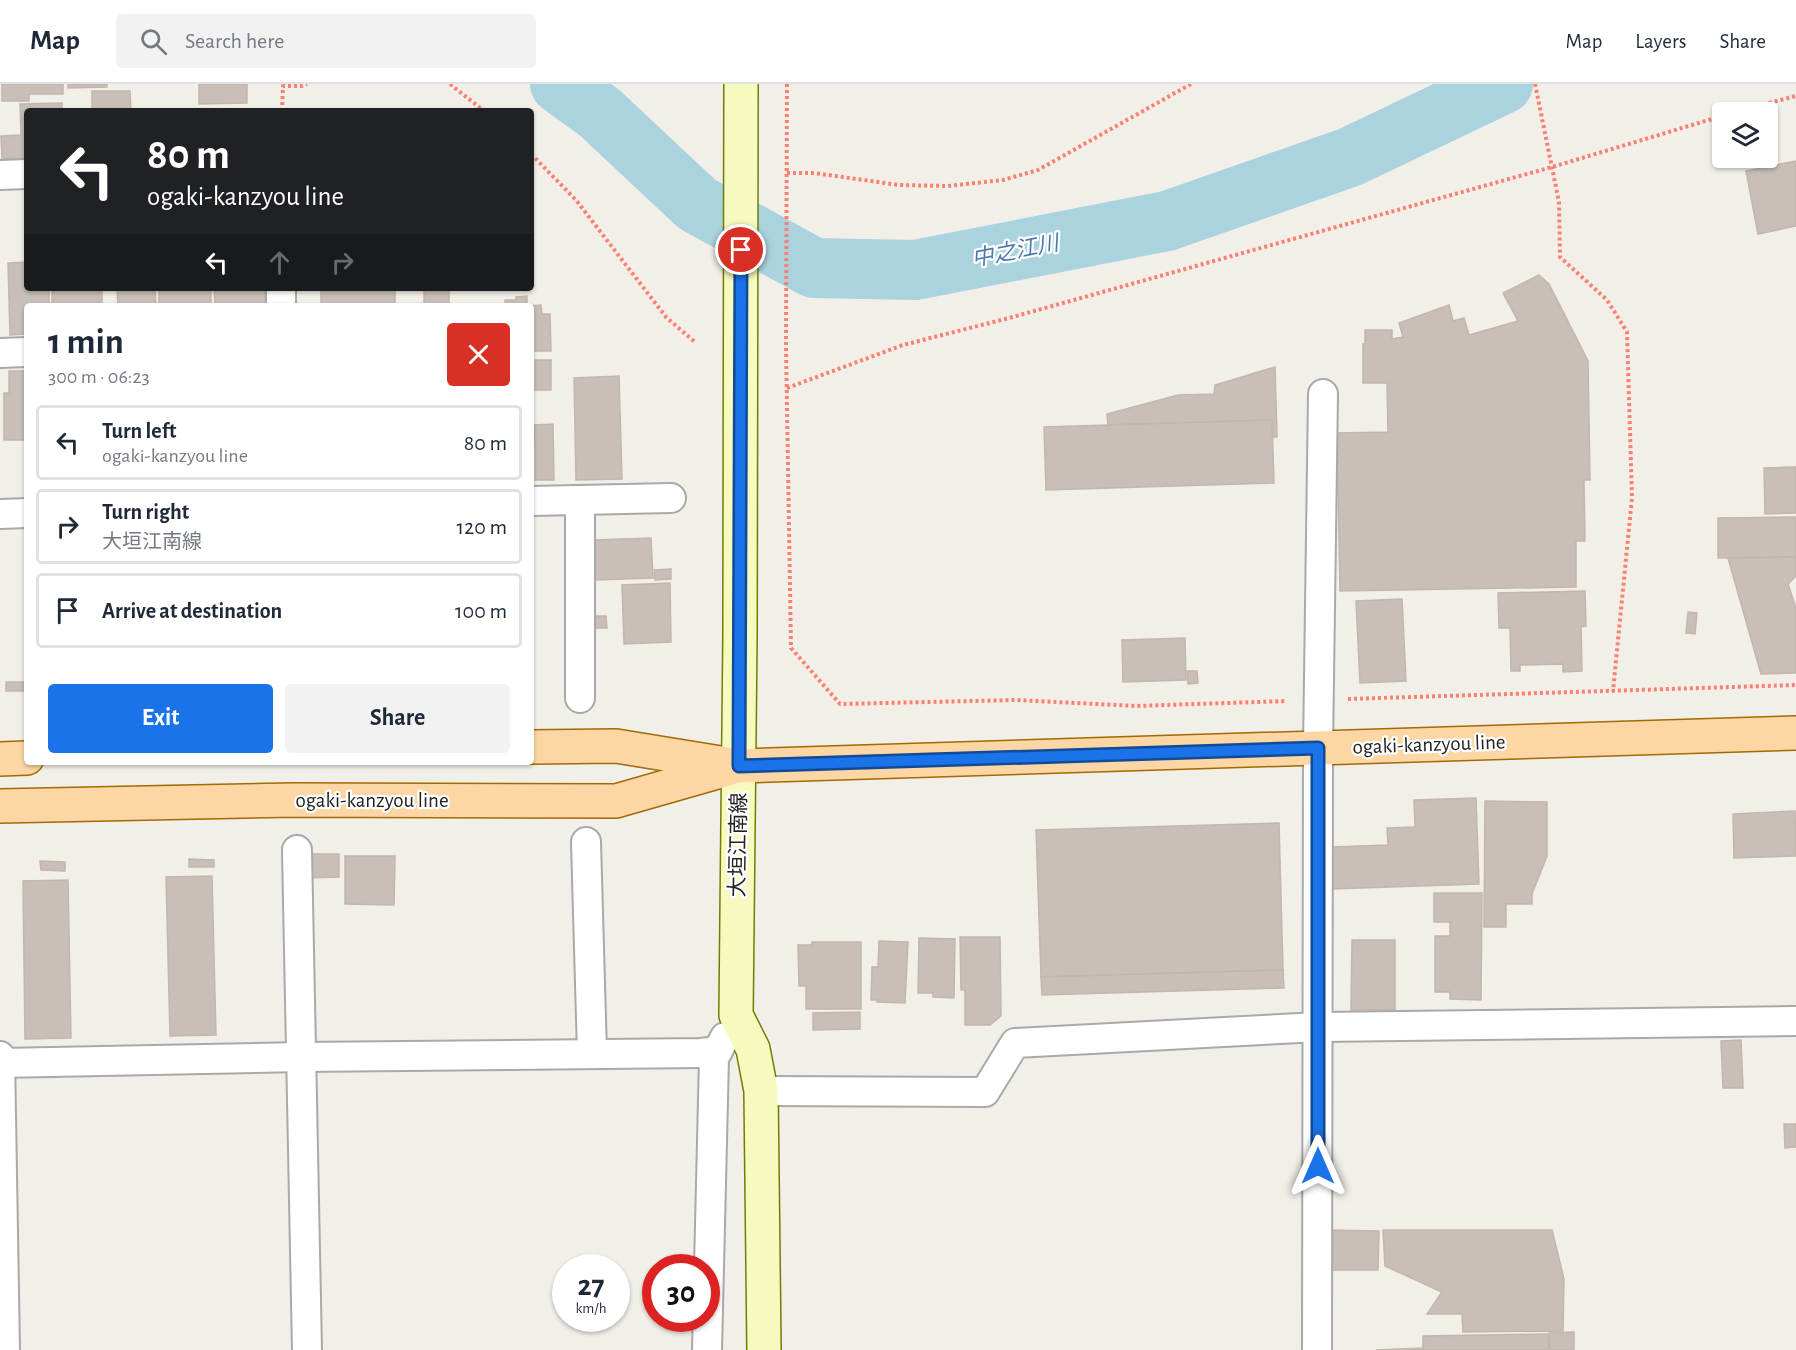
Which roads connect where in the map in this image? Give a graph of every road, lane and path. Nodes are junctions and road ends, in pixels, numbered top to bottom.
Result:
1 (307, 84) edge
2 (450, 84) edge
3 (787, 84) edge
4 (1191, 84) edge
5 (1535, 84) edge
6 (1796, 96) edge
7 (741, 98) edge
8 (1773, 102) edge
9 (282, 108) edge
10 (480, 108) edge
11 (1712, 119) edge
12 (534, 157) edge
13 (1552, 167) junction
14 (787, 173) junction
15 (24, 174) edge
16 (0, 175) edge
17 (696, 343) dead end
18 (24, 352) edge
19 (0, 353) edge
20 (787, 388) junction
21 (1323, 394) dead end
22 (671, 498) dead end
23 (580, 500) junction
24 (534, 501) edge
25 (24, 513) edge
26 (0, 514) edge
27 (1796, 686) edge
28 (1613, 691) junction
29 (580, 698) dead end
30 (1319, 700) junction
31 (1796, 733) edge
32 (534, 747) edge
33 (1318, 748) junction
34 (24, 758) edge
35 (0, 759) edge
36 (739, 766) junction
37 (0, 806) edge
38 (586, 842) dead end
39 (297, 850) dead end
40 (736, 1015) junction
41 (1796, 1021) edge
42 (1319, 1028) junction
43 (718, 1051) junction
44 (592, 1054) junction
45 (0, 1056) edge
46 (301, 1057) junction
47 (0, 1063) edge
48 (761, 1091) junction
49 (5, 1350) edge
50 (307, 1350) edge
51 (707, 1350) edge
52 (764, 1350) edge
53 (1317, 1350) edge

1 - 9 path
2 - 10 path
3 - 14 path
4 - 14 path
5 - 13 path
6 - 8 path
7 - 36 main road, 大垣江南線
11 - 13 path
12 - 17 path
13 - 20 path
13 - 28 path
14 - 20 path
15 - 16 street
18 - 19 street
20 - 30 path
21 - 30 street
22 - 23 street
23 - 24 street
23 - 29 street
25 - 26 street
27 - 28 path
28 - 30 path
30 - 33 street
31 - 33 main road, ogaki-kanzyou line
32 - 36 main road, ogaki-kanzyou line
33 - 36 main road, ogaki-kanzyou line
33 - 42 street
34 - 35 main road
36 - 37 main road, ogaki-kanzyou line
36 - 40 main road, 大垣江南線
38 - 44 street
39 - 46 street
40 - 43 street
40 - 48 main road, 大垣江南線
41 - 42 street
42 - 48 street
42 - 53 street
43 - 44 street
43 - 51 street
44 - 46 street
45 - 47 street
46 - 47 street
46 - 50 street
47 - 49 street
48 - 52 main road, 大垣江南線

